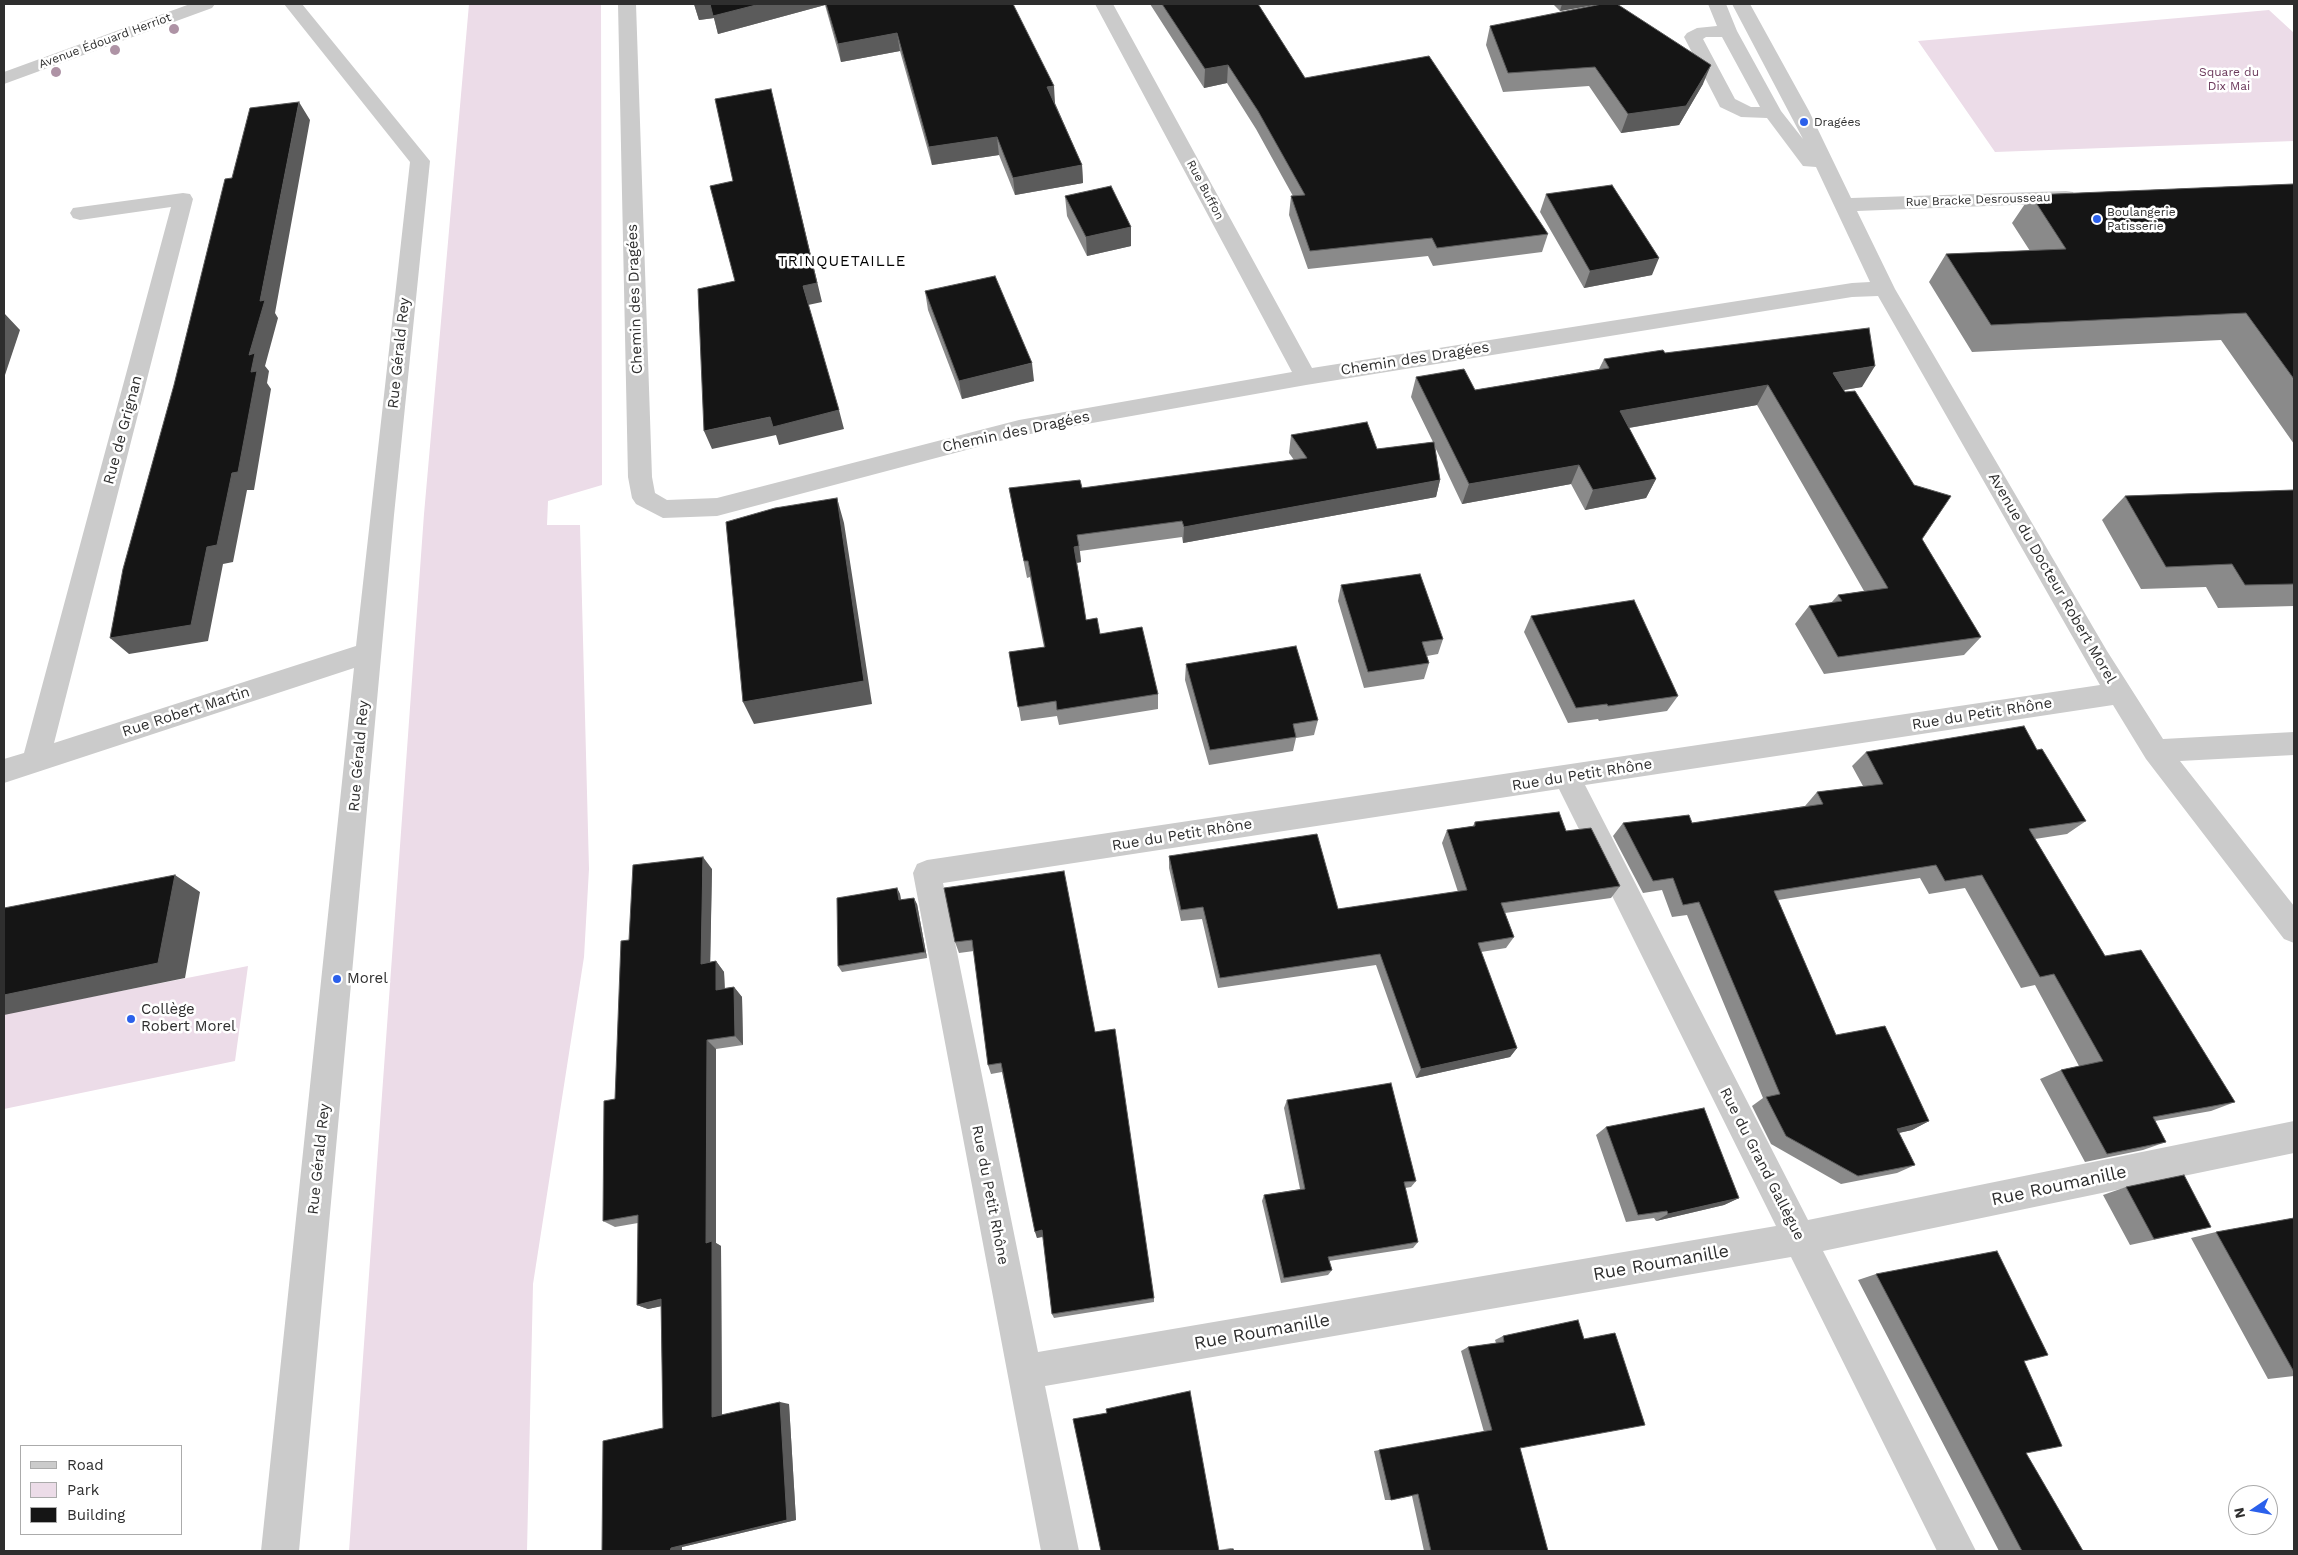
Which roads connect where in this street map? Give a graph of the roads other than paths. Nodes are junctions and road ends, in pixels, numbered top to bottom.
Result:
1 (206, 4) edge
2 (293, 4) edge
3 (627, 4) edge
4 (1104, 4) edge
5 (1717, 4) edge
6 (1741, 4) edge
7 (1728, 31) junction
8 (4, 78) edge
9 (1772, 112) junction
10 (2088, 196) edge
11 (1842, 205) junction
12 (80, 213) dead end
13 (1884, 290) junction
14 (1306, 377) junction
15 (369, 652) junction
16 (2119, 693) junction
17 (2294, 743) edge
18 (2156, 751) junction
19 (36, 760) junction
20 (4, 771) edge
21 (1567, 777) junction
22 (2294, 929) edge
23 (2294, 1137) edge
24 (1799, 1239) junction
25 (1025, 1372) junction
26 (280, 1551) edge
27 (1060, 1551) edge
28 (1957, 1551) edge

1 - 8 street, Avenue Édouard Herriot
2 - 15 street, Rue Gérald Rey
3 - 14 street, Chemin des Dragées
4 - 14 street, Rue Buffon
5 - 7 street, Avenue du Docteur Robert Morel
6 - 11 street, Avenue du Docteur Robert Morel
7 - 9 street, Avenue du Docteur Robert Morel
7 - 9 street
9 - 11 street, Avenue du Docteur Robert Morel
10 - 11 street, Rue Bracke Desrousseau
11 - 13 street, Avenue du Docteur Robert Morel
12 - 19 street, Rue de Grignan
13 - 14 street, Chemin des Dragées
13 - 16 street, Avenue du Docteur Robert Morel
15 - 19 street, Rue Robert Martin
15 - 26 street, Rue Gérald Rey
16 - 18 street, Avenue du Docteur Robert Morel
16 - 21 street, Rue du Petit Rhône
17 - 18 street
18 - 22 street, Avenue du Docteur Robert Morel
19 - 20 street, Rue Robert Martin
21 - 24 street, Rue du Grand Gallègue
21 - 25 street, Rue du Petit Rhône
23 - 24 street, Rue Roumanille
24 - 25 street, Rue Roumanille
24 - 28 street, Rue du Grand Gallègue
25 - 27 street, Rue du Petit Rhône

